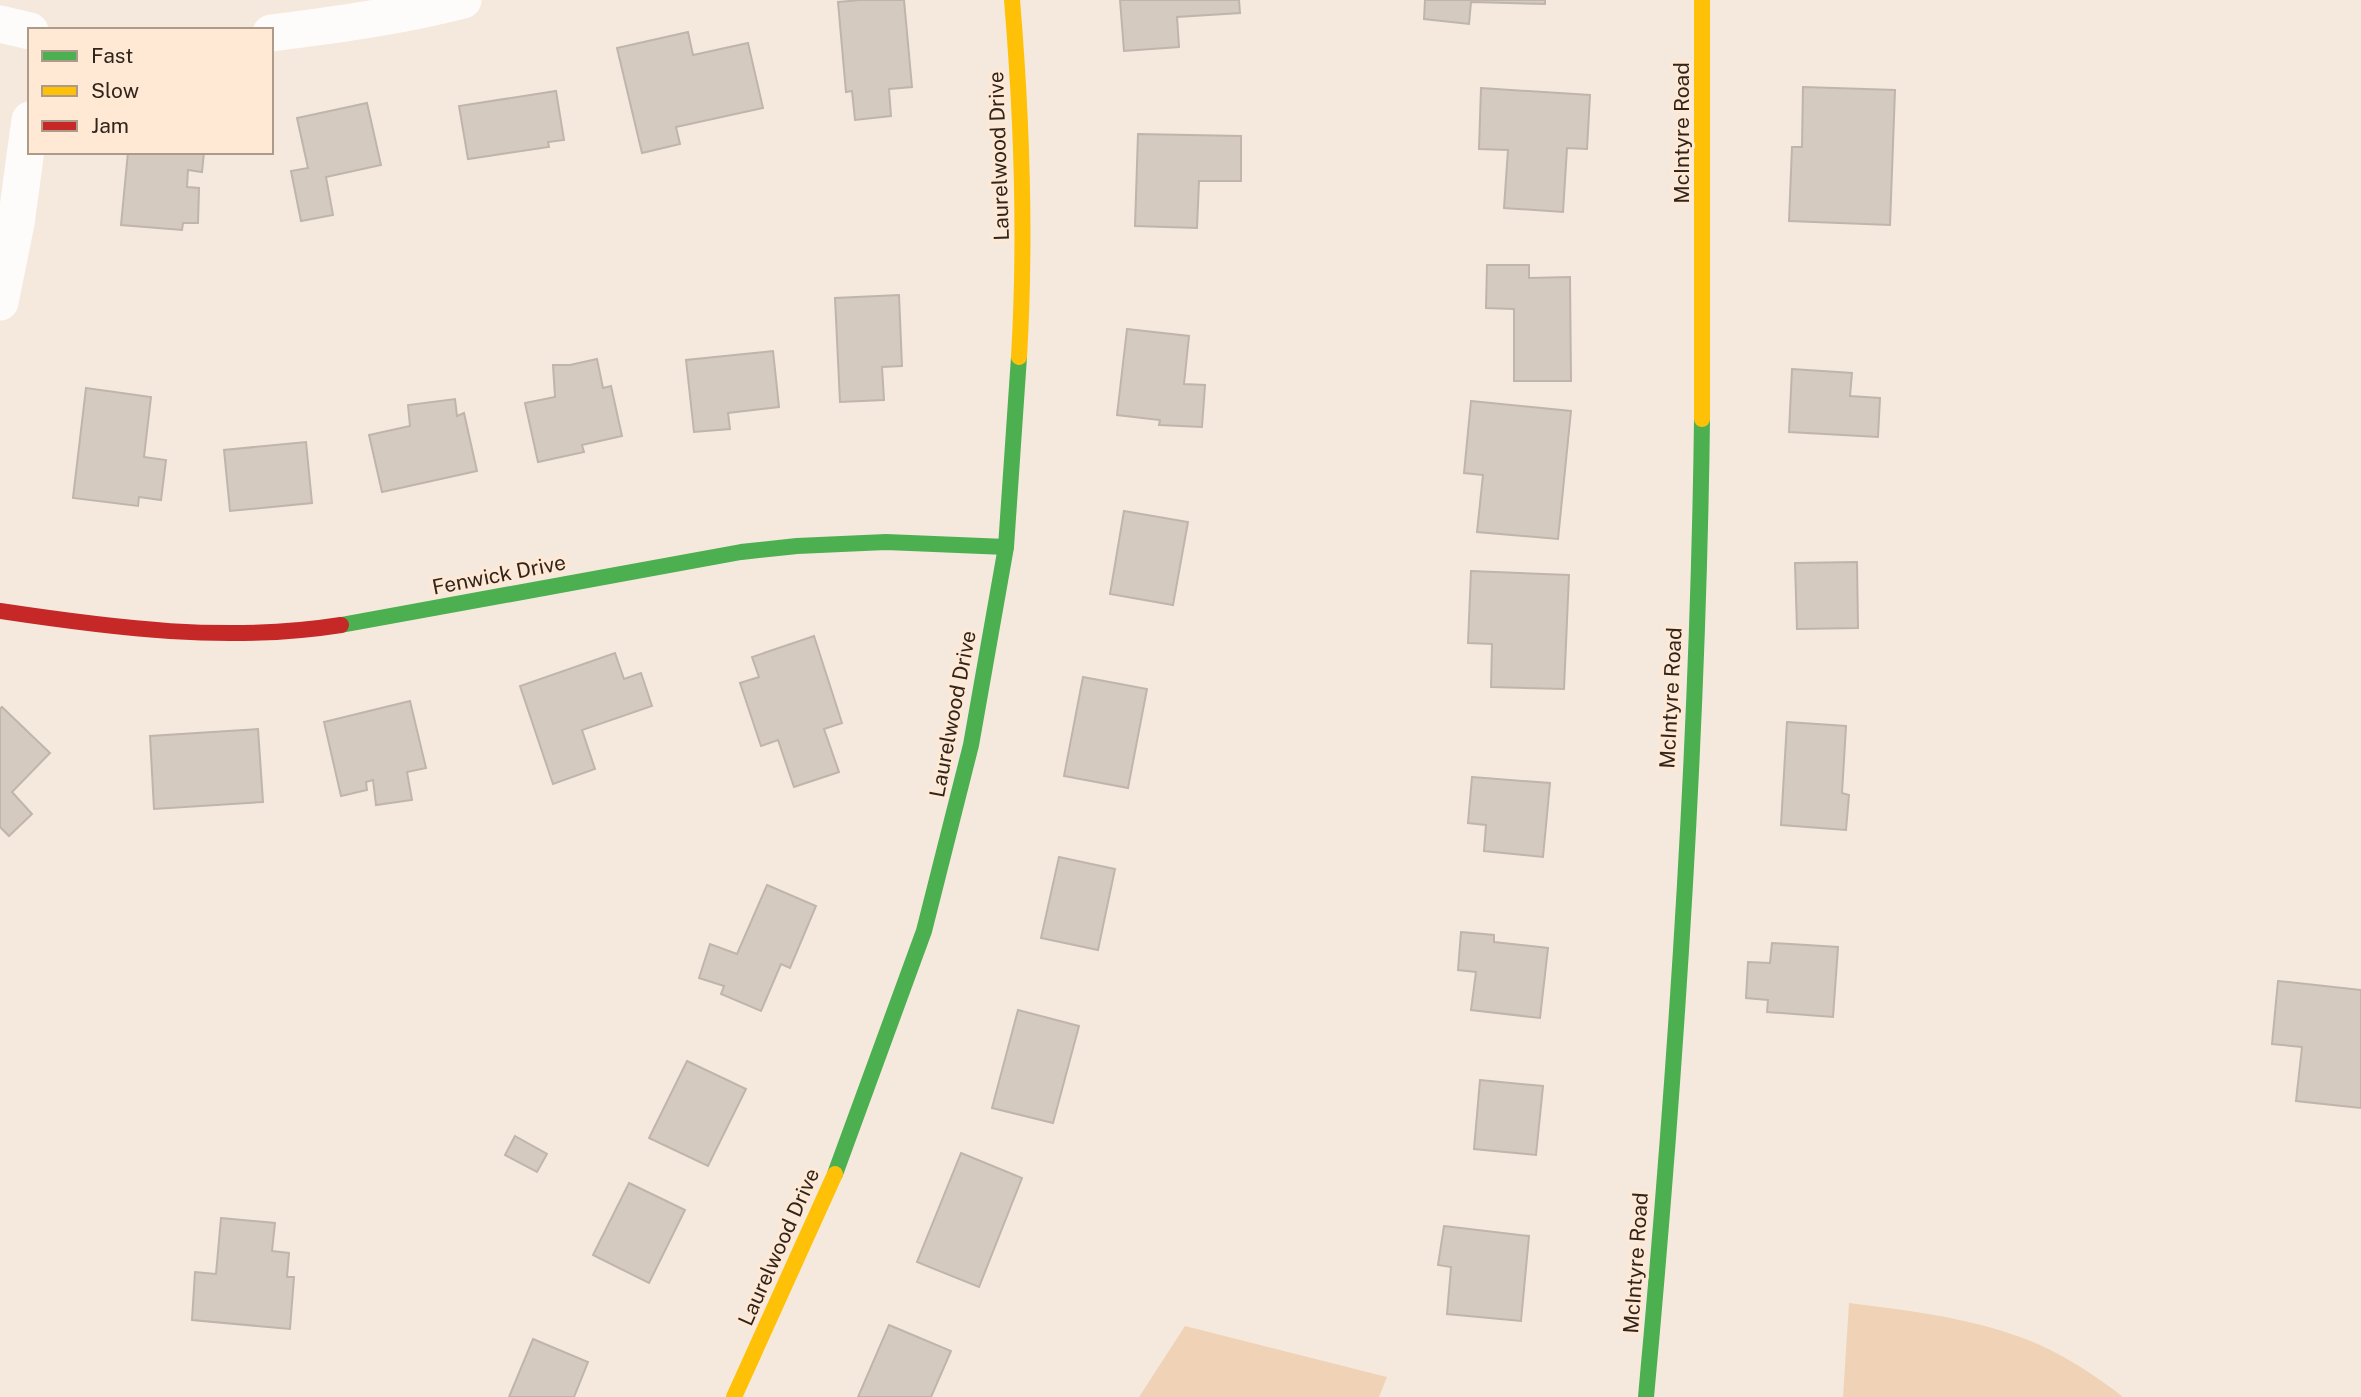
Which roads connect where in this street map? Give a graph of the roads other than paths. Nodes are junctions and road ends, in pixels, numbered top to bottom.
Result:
1 (463, 0) edge
2 (1012, 0) edge
3 (1702, 0) edge
4 (0, 24) edge
5 (28, 31) edge
6 (273, 33) edge
7 (28, 135) edge
8 (0, 302) edge
9 (1006, 547) junction
10 (0, 611) edge
11 (734, 1397) edge
12 (1646, 1397) edge

1 - 6 street
2 - 9 street, Laurelwood Drive
3 - 12 street, McIntyre Road
4 - 5 street
7 - 8 street
9 - 10 street, Fenwick Drive
9 - 11 street, Laurelwood Drive

